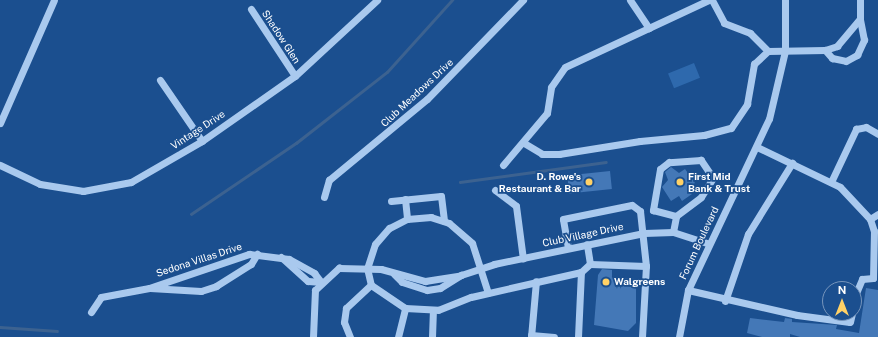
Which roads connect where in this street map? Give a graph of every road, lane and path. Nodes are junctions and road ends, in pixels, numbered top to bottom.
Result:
1 (54, 0) edge
2 (377, 0) edge
3 (523, 0) edge
4 (630, 0) edge
5 (711, 0) edge
6 (785, 0) edge
7 (860, 0) edge
8 (251, 10) dead end
9 (860, 19) junction
10 (649, 28) junction
11 (825, 50) junction
12 (768, 51) junction
13 (785, 51) junction
14 (294, 76) junction
15 (160, 80) dead end
16 (0, 123) edge
17 (878, 134) edge
18 (202, 141) junction
19 (524, 143) junction
20 (757, 146) junction
21 (792, 163) junction
22 (0, 165) edge
23 (502, 165) dead end
24 (831, 182) junction
25 (495, 190) dead end
26 (324, 197) dead end
27 (405, 199) junction
28 (391, 200) dead end
29 (653, 210) junction
30 (640, 211) junction
31 (878, 214) edge
32 (676, 216) junction
33 (870, 218) junction
34 (407, 219) junction
35 (444, 221) junction
36 (672, 232) junction
37 (644, 233) junction
38 (587, 244) junction
39 (709, 244) junction
40 (568, 248) junction
41 (257, 254) junction
42 (523, 259) junction
43 (590, 264) junction
44 (646, 266) junction
45 (367, 268) junction
46 (482, 268) junction
47 (581, 272) junction
48 (875, 279) edge
49 (536, 281) junction
50 (861, 281) edge
51 (320, 282) junction
52 (371, 285) junction
53 (149, 288) junction
54 (688, 290) junction
55 (488, 293) junction
56 (725, 301) junction
57 (404, 308) junction
58 (433, 310) junction
59 (91, 312) dead end
60 (822, 317) edge
61 (531, 336) edge
62 (313, 337) edge
63 (350, 337) edge
64 (398, 337) edge
65 (432, 337) edge
66 (554, 337) edge
67 (578, 337) edge
68 (642, 337) edge
69 (679, 337) edge

1 - 16 street
2 - 14 street, Vintage Drive
3 - 26 street, Club Meadows Drive
4 - 10 street
5 - 10 street
5 - 12 street
6 - 13 street, Forum Boulevard
7 - 9 street
8 - 14 street, Shadow Glen
9 - 11 street
9 - 11 street
10 - 19 street
11 - 13 street
12 - 13 street
12 - 19 street
13 - 20 street, Forum Boulevard
14 - 18 street, Vintage Drive
15 - 18 street
17 - 24 street
18 - 22 street, Vintage Drive
19 - 23 street
20 - 21 street
20 - 39 street, Forum Boulevard
21 - 24 street
21 - 56 street
24 - 33 street
25 - 42 street
27 - 28 street
27 - 34 street
27 - 35 street
29 - 30 street
29 - 32 street
29 - 32 street
30 - 37 street
30 - 40 street
31 - 33 street
32 - 36 street
33 - 48 street
34 - 35 street
34 - 45 street
35 - 46 street
36 - 37 street, Club Village Drive
36 - 39 street, Club Village Drive
37 - 38 street, Club Village Drive
37 - 44 street
38 - 40 street, Club Village Drive
38 - 43 street
39 - 54 street, Forum Boulevard
40 - 42 street, Club Village Drive
41 - 51 street, Sedona Villas Drive
41 - 53 street, Sedona Villas Drive
41 - 53 street, Sedona Villas Drive
42 - 46 street, Club Village Drive
43 - 44 street
43 - 47 street
44 - 68 street
45 - 46 street, Club Village Drive
45 - 51 street, Club Village Drive
45 - 52 street
46 - 55 street
47 - 49 street
47 - 67 street
48 - 50 street
49 - 55 street
49 - 61 street
51 - 62 street
52 - 57 street
52 - 63 street
53 - 59 street, Sedona Villas Drive
54 - 56 street
54 - 69 street, Forum Boulevard
55 - 58 street
56 - 60 street
57 - 58 street
57 - 64 street
58 - 65 street
61 - 66 street

